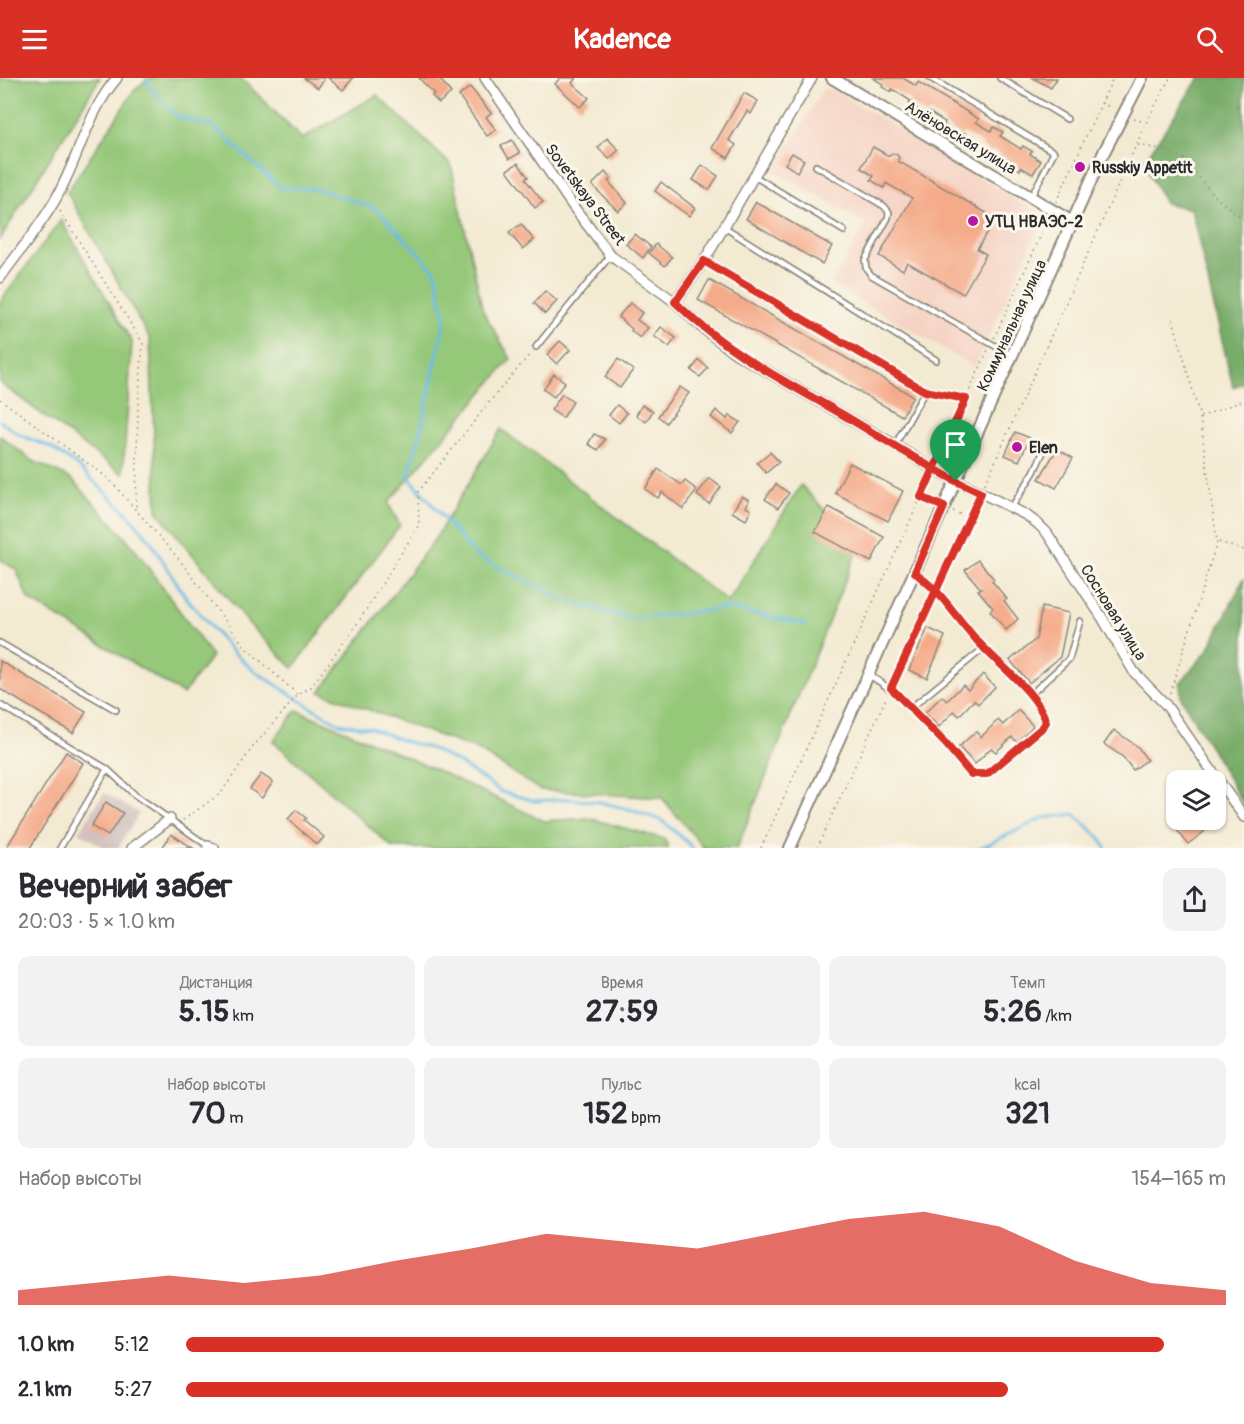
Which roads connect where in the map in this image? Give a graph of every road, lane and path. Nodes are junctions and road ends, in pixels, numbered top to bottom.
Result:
1 (117, 78) edge
2 (485, 78) edge
3 (812, 78) edge
4 (832, 78) edge
5 (930, 78) edge
6 (1000, 78) edge
7 (1113, 78) edge
8 (1170, 78) edge
9 (1140, 79) edge
10 (1100, 103) junction
11 (1112, 108) dead end
12 (1067, 118) dead end
13 (1134, 118) dead end
14 (1146, 123) junction
15 (1136, 145) junction
16 (816, 166) dead end
17 (754, 176) junction
18 (1031, 197) junction
19 (55, 202) junction
20 (1052, 211) junction
21 (1244, 219) edge
22 (1074, 223) junction
23 (724, 227) junction
24 (844, 231) dead end
25 (611, 256) junction
26 (704, 261) junction
27 (0, 278) edge
28 (675, 302) junction
29 (1173, 319) dead end
30 (994, 337) dead end
31 (536, 347) joint
32 (990, 347) dead end
33 (1013, 357) junction
34 (936, 360) dead end
35 (925, 391) junction
36 (0, 399) edge
37 (966, 399) junction
38 (1244, 400) edge
39 (1200, 417) junction
40 (894, 445) junction
41 (1045, 448) dead end
42 (933, 469) junction
43 (956, 481) junction
44 (981, 493) junction
45 (921, 497) junction
46 (944, 507) junction
47 (1011, 508) junction
48 (136, 510) junction
49 (969, 518) junction
50 (1217, 542) junction
51 (1244, 550) edge
52 (915, 572) junction
53 (936, 591) junction
54 (1080, 621) dead end
55 (0, 643) edge
56 (984, 648) junction
57 (869, 675) junction
58 (891, 688) junction
59 (298, 695) junction
60 (1030, 695) junction
61 (0, 705) edge
62 (1166, 705) junction
63 (912, 707) junction
64 (116, 710) dead end
65 (107, 769) junction
66 (1244, 817) edge
67 (174, 822) junction
68 (210, 847) edge
69 (60, 848) edge
70 (132, 848) edge
71 (761, 848) edge
72 (790, 848) edge
73 (817, 848) edge

1 - 19 street
2 - 25 street, Sovetskaya Street
3 - 17 street
4 - 18 street, Алёновская улица
5 - 18 lane
6 - 12 lane
7 - 10 path
8 - 14 path
9 - 22 street, Коммунальная улица
10 - 11 path
10 - 20 path
13 - 14 path
14 - 15 path
15 - 21 path
15 - 44 path
16 - 33 lane
17 - 23 street
17 - 24 lane
18 - 20 street, Алёновская улица
19 - 27 street
19 - 48 path
20 - 22 street, Алёновская улица
20 - 30 path
22 - 33 street, Коммунальная улица
23 - 26 street
23 - 34 lane
25 - 28 street, Sovetskaya Street
25 - 31 lane
26 - 28 street
26 - 35 lane
28 - 40 street, Sovetskaya Street
29 - 39 path
31 - 59 path
32 - 37 path
33 - 43 street, Коммунальная улица
35 - 37 path
35 - 40 lane
36 - 48 path
37 - 42 path
38 - 39 path
39 - 50 path
40 - 42 street, Sovetskaya Street
41 - 47 lane
42 - 43 street, Sovetskaya Street
42 - 45 path
43 - 44 street, Сосновая улица
43 - 46 street, Коммунальная улица
44 - 47 street, Сосновая улица
44 - 49 path
45 - 46 path
45 - 71 path
46 - 49 path
46 - 52 street, Коммунальная улица
47 - 62 street, Сосновая улица
48 - 59 path
49 - 53 path
50 - 51 path
50 - 62 path
52 - 53 lane
52 - 57 street, Коммунальная улица
53 - 56 lane
53 - 58 path
54 - 60 lane
55 - 64 lane
56 - 60 lane
56 - 63 lane
57 - 58 lane
57 - 72 street, Коммунальная улица
58 - 63 lane
58 - 73 path
59 - 67 path
60 - 63 lane
61 - 65 lane
62 - 66 street, Сосновая улица
65 - 67 lane
65 - 69 lane
67 - 68 lane
67 - 70 street

